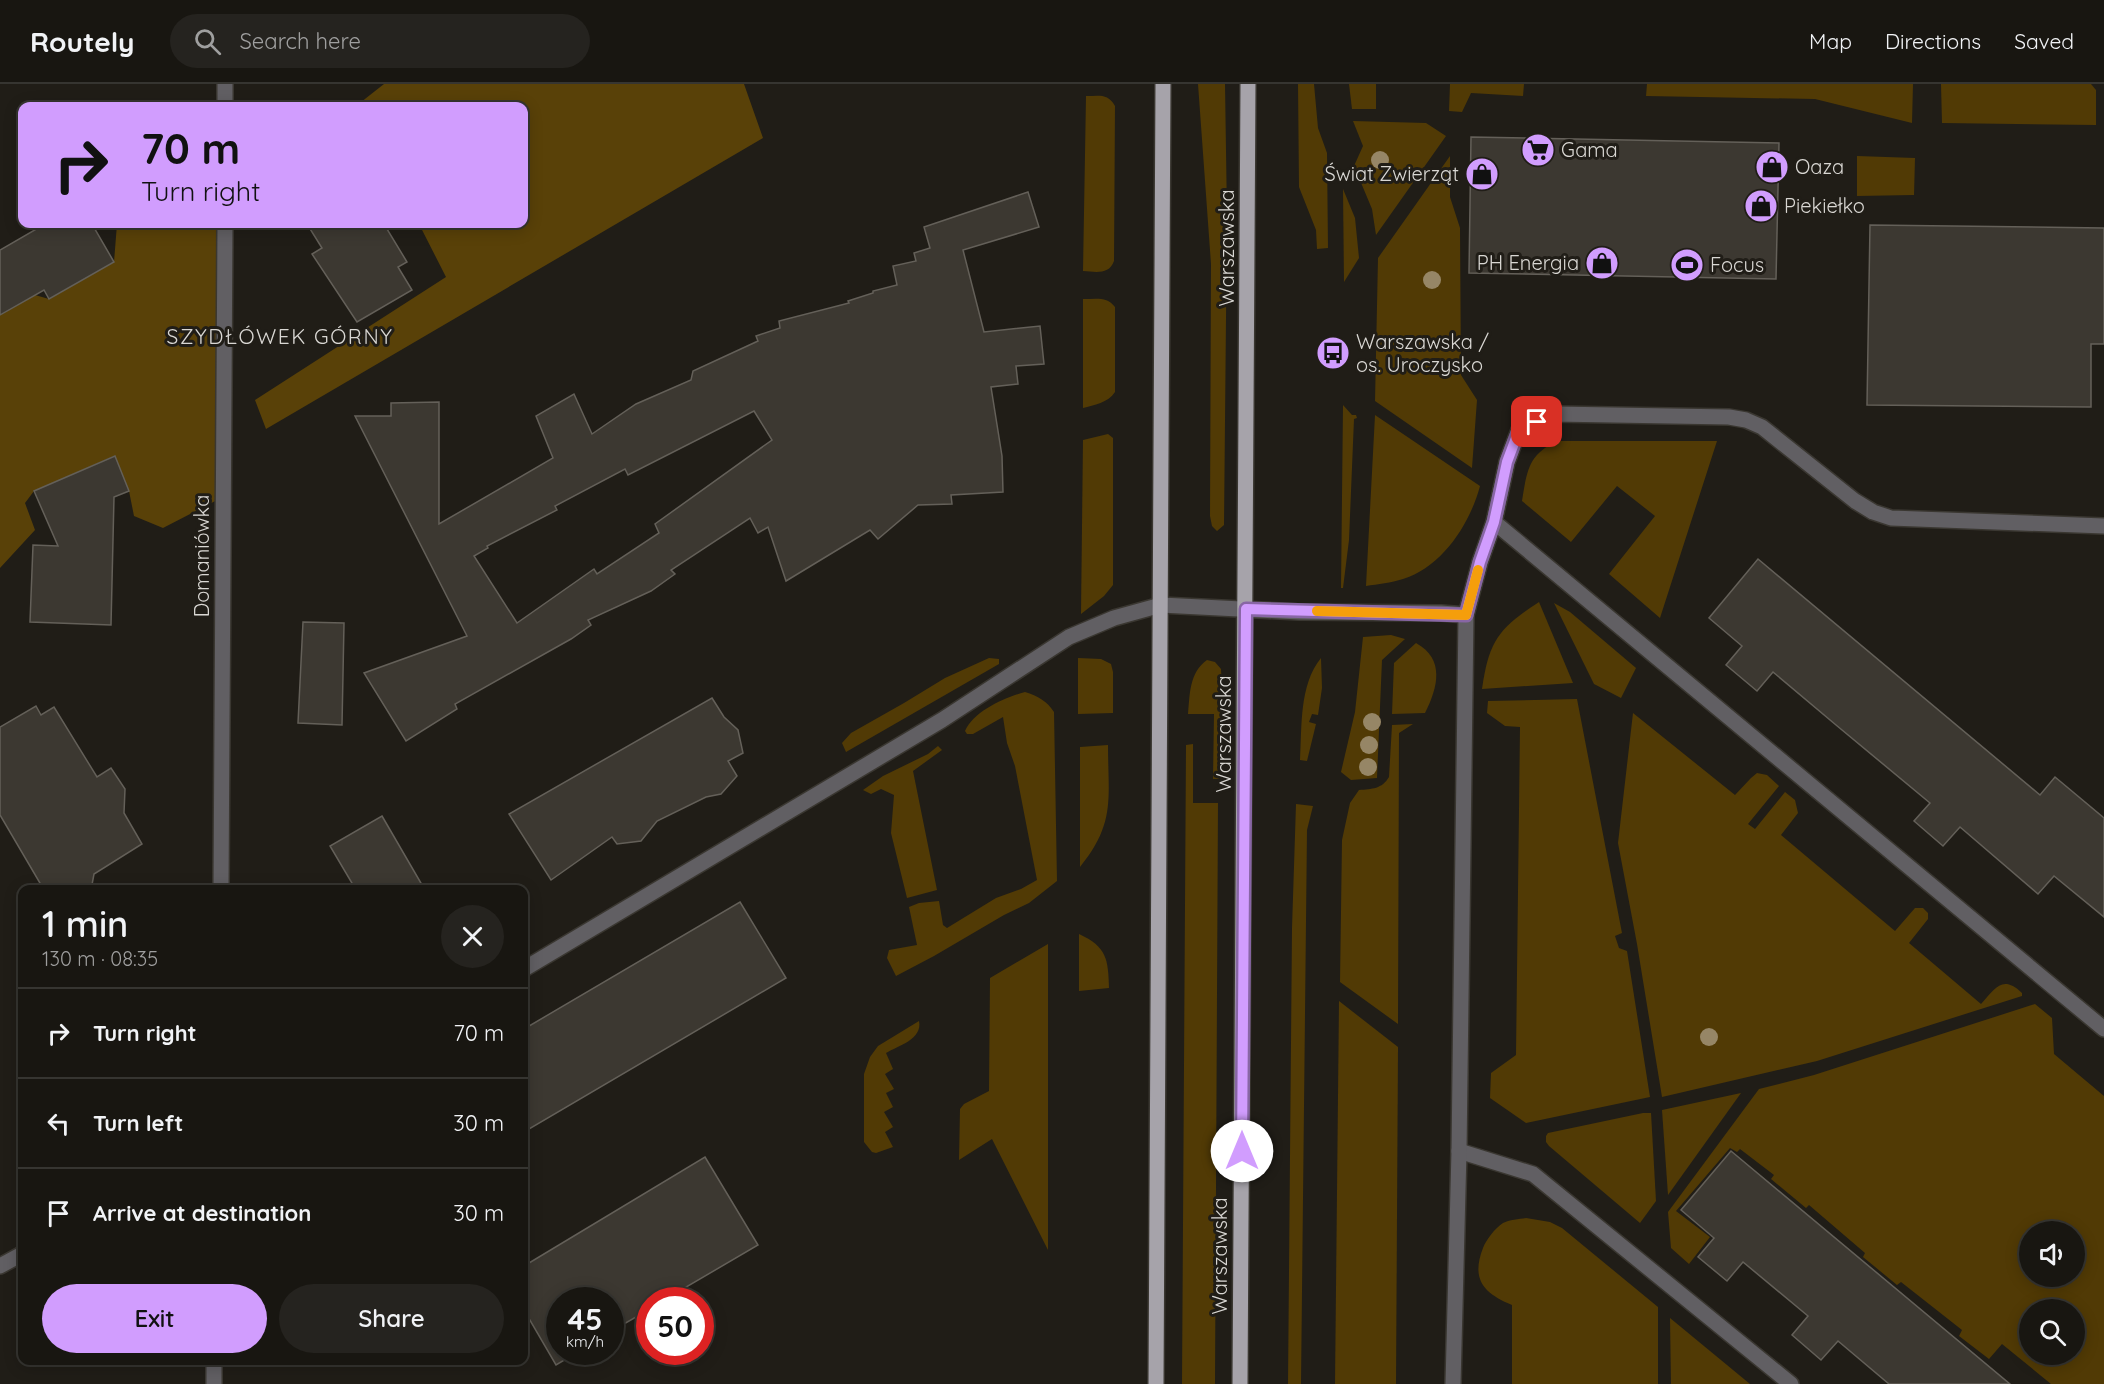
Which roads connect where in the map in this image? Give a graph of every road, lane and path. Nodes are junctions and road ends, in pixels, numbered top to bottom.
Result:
1 (225, 84) edge
2 (1163, 84) edge
3 (1248, 84) edge
4 (225, 102) edge
5 (225, 228) edge
6 (1494, 522) junction
7 (2104, 526) edge
8 (1161, 604) junction
9 (1246, 609) junction
10 (1466, 615) junction
11 (220, 885) edge
12 (528, 967) edge
13 (2104, 1029) edge
14 (1459, 1151) junction
15 (18, 1256) edge
16 (0, 1266) edge
17 (214, 1365) edge
18 (214, 1384) edge
19 (1156, 1384) edge
20 (1240, 1384) edge
21 (1453, 1384) edge
22 (1791, 1384) edge

1 - 4 street
2 - 8 main road
3 - 9 main road, Warszawska
5 - 11 street, Domaniówka
6 - 7 street
6 - 10 street
6 - 13 street
8 - 9 street
8 - 12 street
8 - 19 main road
9 - 10 street
9 - 20 main road, Warszawska
10 - 14 street
14 - 21 street
14 - 22 street
15 - 16 street
17 - 18 street

